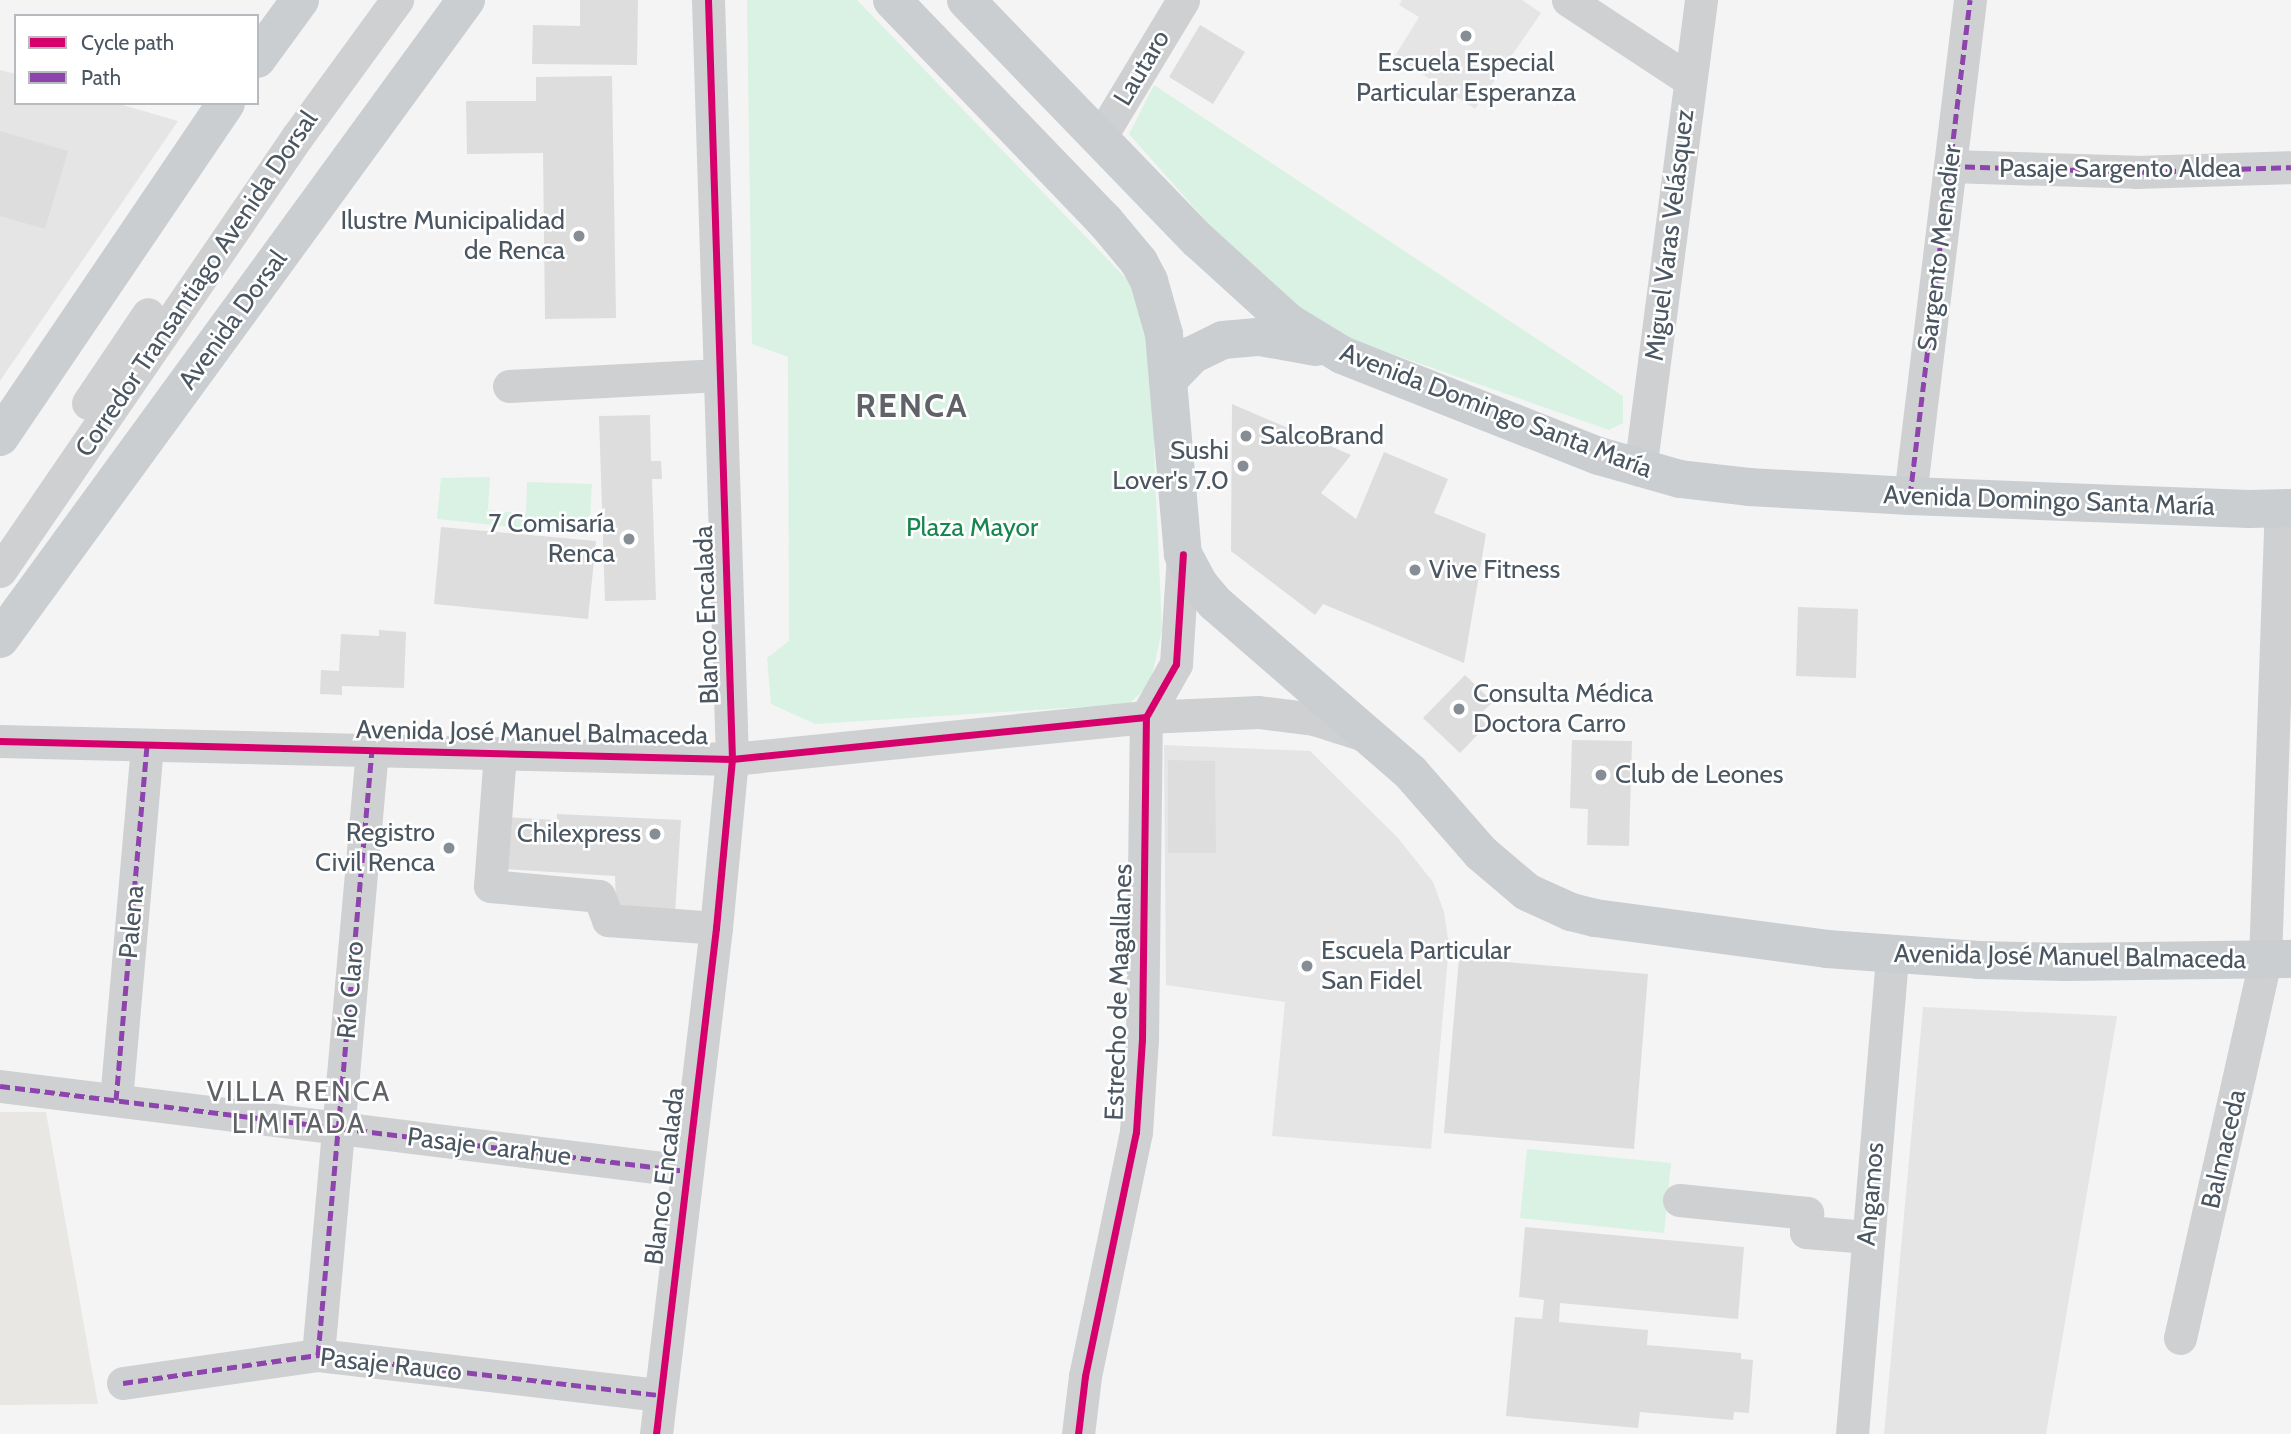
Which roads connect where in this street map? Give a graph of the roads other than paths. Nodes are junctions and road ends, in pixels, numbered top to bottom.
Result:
1 (300, 0) edge
2 (375, 0) edge
3 (397, 0) edge
4 (466, 0) edge
5 (708, 0) edge
6 (892, 0) edge
7 (966, 0) edge
8 (1184, 0) edge
9 (1568, 0) edge
10 (1701, 0) edge
11 (1970, 0) edge
12 (259, 56) edge
13 (1690, 80) junction
14 (225, 105) edge
15 (1101, 136) junction
16 (1950, 166) junction
17 (2291, 167) edge
18 (1342, 355) junction
19 (720, 375) junction
20 (1168, 380) junction
21 (509, 386) dead end
22 (0, 436) edge
23 (1640, 470) junction
24 (1910, 496) junction
25 (2286, 508) edge
26 (0, 533) edge
27 (1183, 554) junction
28 (0, 571) edge
29 (0, 639) edge
30 (1146, 717) junction
31 (1375, 739) junction
32 (0, 741) edge
33 (147, 745) junction
34 (372, 750) junction
35 (500, 753) junction
36 (732, 760) junction
37 (716, 928) junction
38 (1892, 955) junction
39 (2278, 960) edge
40 (0, 1086) edge
41 (116, 1100) junction
42 (340, 1128) junction
43 (686, 1171) junction
44 (1679, 1200) dead end
45 (1868, 1237) junction
46 (2180, 1338) dead end
47 (317, 1355) junction
48 (123, 1383) dead end
49 (660, 1395) junction
50 (656, 1434) edge
51 (1078, 1434) edge
52 (1852, 1434) edge

1 - 12 main road
2 - 26 street, Corredor Transantiago Avenida Dorsal
3 - 28 street, Corredor Transantiago Avenida Dorsal
4 - 29 main road, Avenida Dorsal
5 - 19 street, Blanco Encalada
6 - 20 main road
7 - 15 main road, Avenida Domingo Santa María
8 - 15 street, Lautaro
9 - 13 street
10 - 13 street, Miguel Varas Velásquez
11 - 16 street, Sargento Menadier
13 - 23 street, Miguel Varas Velásquez
14 - 22 main road
15 - 18 main road, Avenida Domingo Santa María
16 - 17 street, Pasaje Sargento Aldea
16 - 24 street, Sargento Menadier
18 - 20 main road
18 - 23 main road, Avenida Domingo Santa María
19 - 21 street
19 - 36 street, Blanco Encalada
20 - 27 main road, Avenida José Manuel Balmaceda
23 - 24 main road, Avenida Domingo Santa María
24 - 25 main road, Avenida Domingo Santa María
25 - 39 street, Balmaceda
27 - 30 street, Estrecho de Magallanes
27 - 31 main road, Avenida José Manuel Balmaceda
30 - 31 street, Avenida José Manuel Balmaceda
30 - 36 street, Avenida José Manuel Balmaceda
30 - 51 street, Estrecho de Magallanes
31 - 38 main road, Avenida José Manuel Balmaceda
32 - 33 street, Avenida José Manuel Balmaceda
33 - 34 street, Avenida José Manuel Balmaceda
33 - 41 street, Palena
34 - 35 street, Avenida José Manuel Balmaceda
34 - 42 street, Río Claro
35 - 36 street, Avenida José Manuel Balmaceda
35 - 37 street
36 - 37 street, Blanco Encalada
37 - 43 street, Blanco Encalada
38 - 39 main road, Avenida José Manuel Balmaceda
38 - 45 street, Angamos
39 - 46 street, Balmaceda
40 - 41 street, Pasaje Carahue
41 - 42 street, Pasaje Carahue
42 - 43 street, Pasaje Carahue
42 - 47 street, Río Claro
43 - 49 street, Blanco Encalada
44 - 45 street
45 - 52 street, Angamos
47 - 48 street, Pasaje Rauco
47 - 49 street, Pasaje Rauco
49 - 50 street, Blanco Encalada

